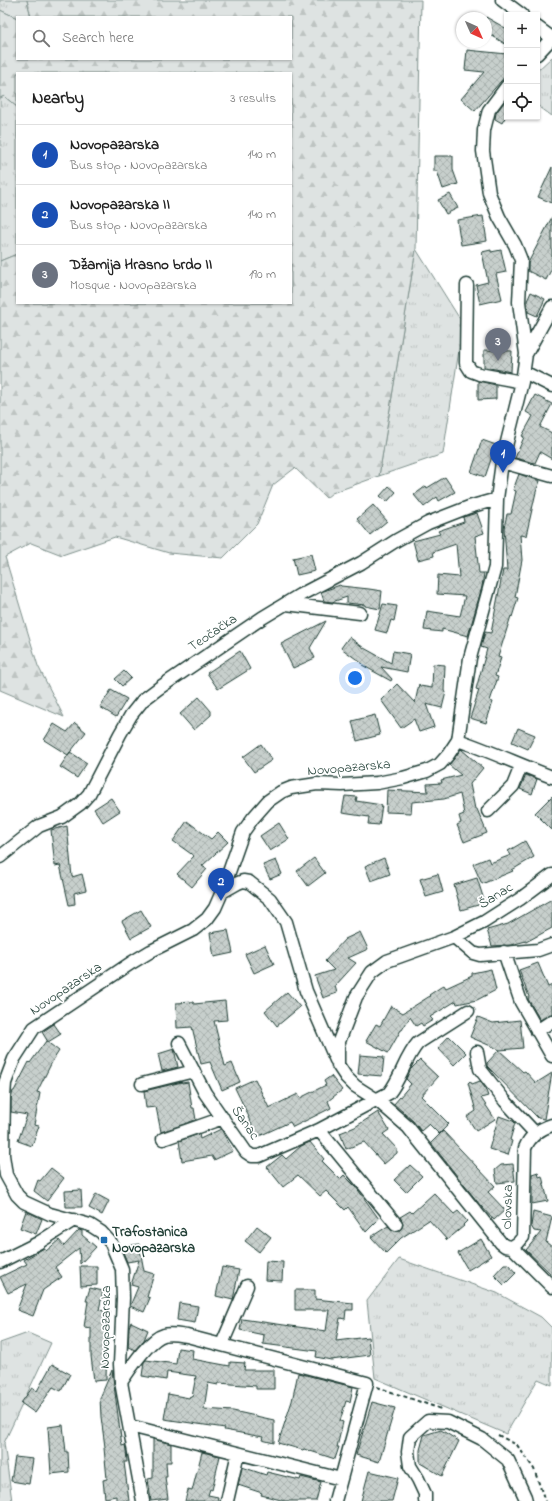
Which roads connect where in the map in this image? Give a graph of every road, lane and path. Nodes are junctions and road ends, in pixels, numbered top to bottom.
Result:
1 (502, 0) edge
2 (518, 12) edge
3 (540, 28) edge
4 (552, 38) edge
5 (540, 51) edge
6 (504, 90) edge
7 (467, 285) dead end
8 (552, 307) edge
9 (526, 354) junction
10 (523, 377) junction
11 (552, 386) edge
12 (502, 462) junction
13 (552, 476) edge
14 (497, 499) junction
15 (286, 604) junction
16 (360, 613) dead end
17 (458, 740) junction
18 (521, 766) junction
19 (552, 777) edge
20 (488, 811) dead end
21 (0, 857) edge
22 (552, 875) edge
23 (222, 892) junction
24 (454, 937) junction
25 (552, 945) edge
26 (504, 952) junction
27 (468, 1011) dead end
28 (552, 1021) edge
29 (537, 1031) junction
30 (179, 1044) dead end
31 (477, 1052) dead end
32 (552, 1056) edge
33 (338, 1065) junction
34 (194, 1071) junction
35 (142, 1084) dead end
36 (377, 1100) junction
37 (222, 1118) junction
38 (552, 1125) edge
39 (319, 1130) junction
40 (535, 1133) junction
41 (163, 1139) dead end
42 (74, 1220) junction
43 (396, 1224) dead end
44 (512, 1247) junction
45 (0, 1262) edge
46 (248, 1286) dead end
47 (552, 1287) edge
48 (222, 1344) junction
49 (121, 1382) junction
50 (130, 1426) junction
51 (238, 1453) junction
52 (341, 1479) junction
53 (143, 1501) edge
54 (227, 1501) edge
55 (335, 1501) edge
56 (425, 1501) edge
57 (526, 1501) edge

1 - 2 street
3 - 4 street
4 - 5 street
6 - 9 street, Novopazarska
7 - 10 street
8 - 9 street, Novopazarska
9 - 10 street, Novopazarska
10 - 11 street
10 - 12 street, Novopazarska
12 - 13 street
12 - 14 street, Novopazarska
14 - 15 street, Teočačka
14 - 17 street, Novopazarska
15 - 16 street
15 - 21 street, Teočačka
17 - 18 street
17 - 23 street, Novopazarska
18 - 19 street
18 - 20 street
22 - 24 street, Šanac
23 - 33 street
23 - 42 street, Novopazarska
24 - 26 street
24 - 33 street, Šanac
25 - 26 street
26 - 29 street
27 - 36 street, Šanac
28 - 29 street
29 - 32 street
30 - 34 street, Šanac
31 - 40 street
33 - 36 street
34 - 35 street
34 - 37 street, Šanac
36 - 39 street, Šanac
36 - 44 street
37 - 39 street, Šanac
37 - 41 street
38 - 40 street
39 - 43 street
40 - 44 street, Olovska
42 - 45 street
42 - 49 street, Novopazarska
44 - 47 street, Olovska
46 - 48 street
48 - 49 street, Novopazarska
48 - 52 street, Novopazarska
49 - 50 street, Novopazarska
50 - 51 street
50 - 53 street, Novopazarska
51 - 52 street
51 - 54 street
52 - 55 street, Novopazarska
56 - 57 street

